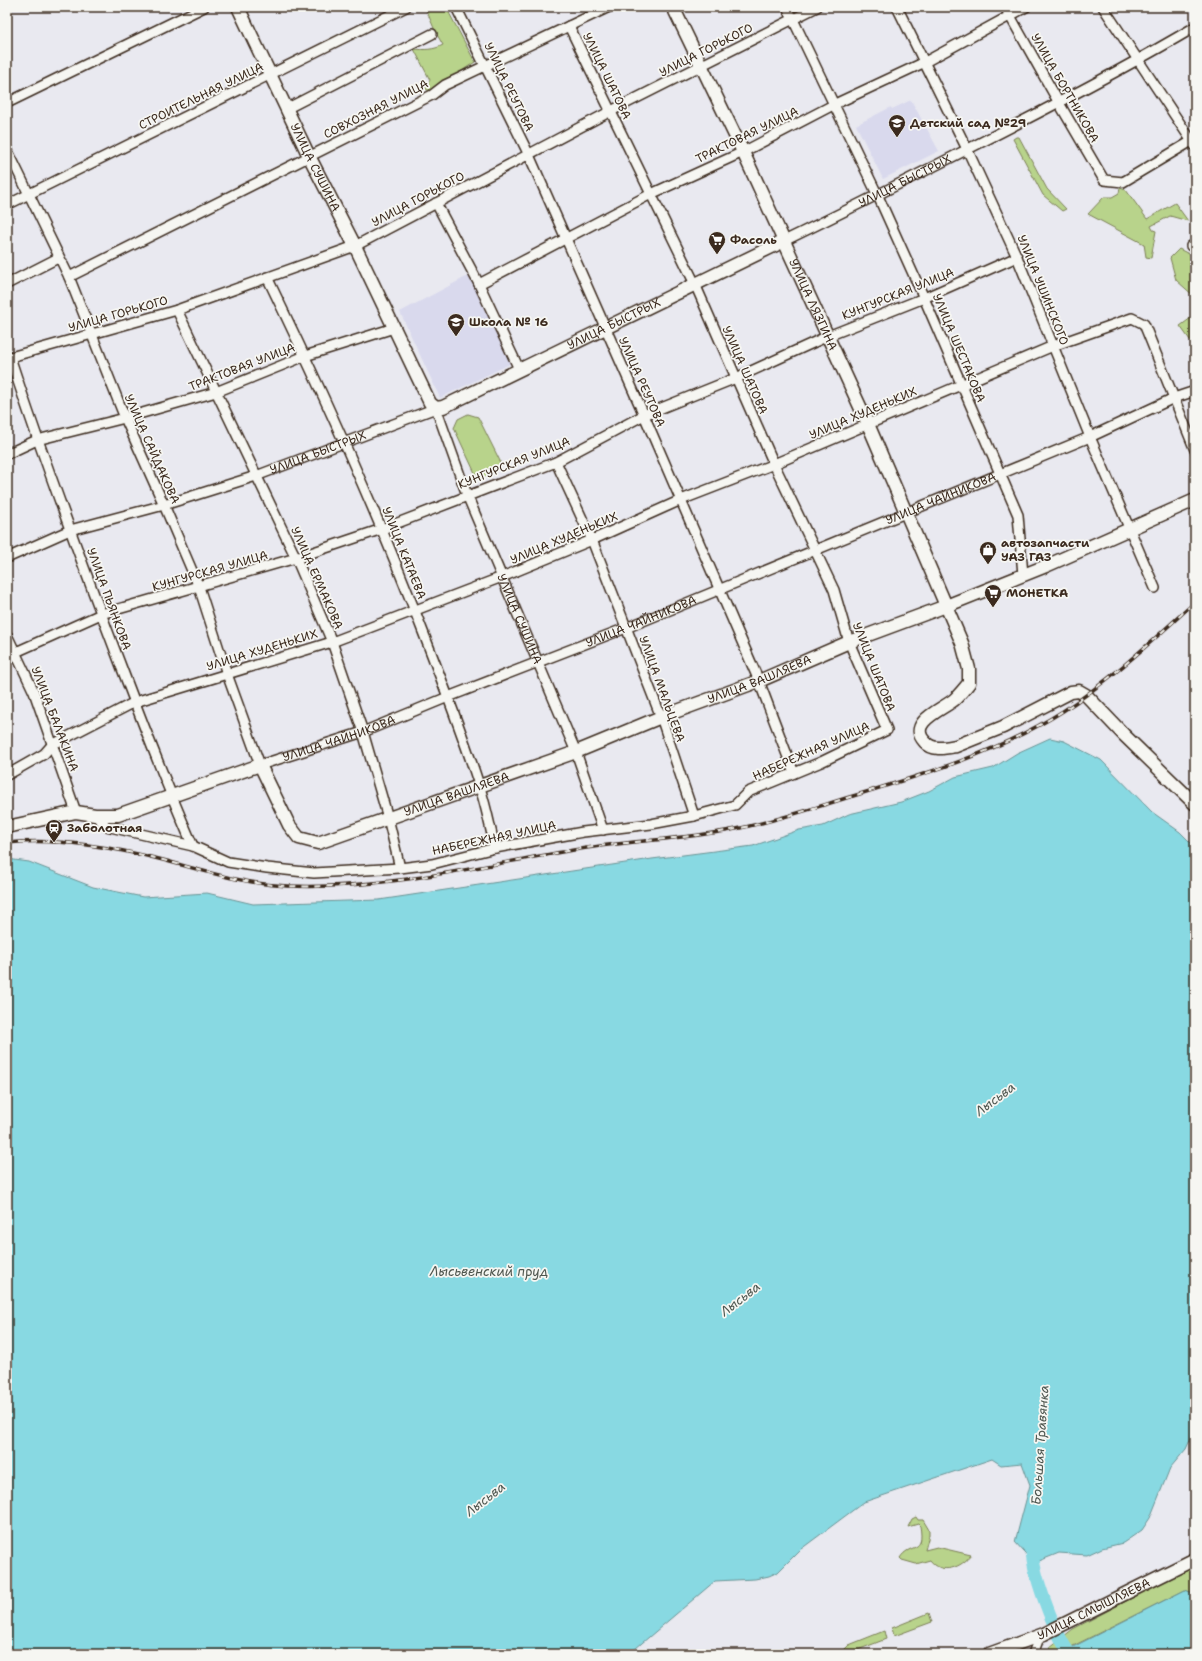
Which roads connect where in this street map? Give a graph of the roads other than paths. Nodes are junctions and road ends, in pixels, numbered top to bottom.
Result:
1 (204, 7) edge
2 (238, 7) edge
3 (406, 7) edge
4 (456, 7) edge
5 (609, 7) edge
6 (673, 7) edge
7 (788, 7) edge
8 (817, 7) edge
9 (897, 7) edge
10 (1005, 7) edge
11 (1026, 7) edge
12 (1103, 7) edge
13 (1010, 16) junction
14 (793, 20) junction
15 (569, 26) junction
16 (1195, 27) edge
17 (432, 34) dead end
18 (1138, 61) junction
19 (925, 62) junction
20 (701, 65) junction
21 (485, 66) junction
22 (270, 75) junction
23 (7, 103) edge
24 (1059, 103) junction
25 (835, 104) junction
26 (286, 109) junction
27 (611, 111) junction
28 (1194, 142) edge
29 (7, 149) edge
30 (967, 149) junction
31 (743, 152) junction
32 (529, 155) junction
33 (309, 156) junction
34 (29, 194) junction
35 (651, 194) junction
36 (878, 196) junction
37 (436, 204) junction
38 (7, 205) edge
39 (566, 239) junction
40 (784, 241) junction
41 (355, 246) junction
42 (1018, 257) junction
43 (58, 258) junction
44 (68, 277) junction
45 (267, 277) junction
46 (7, 284) edge
47 (479, 284) junction
48 (695, 284) junction
49 (924, 298) junction
50 (176, 310) junction
51 (394, 328) junction
52 (605, 328) junction
53 (91, 335) junction
54 (828, 336) junction
55 (1053, 346) junction
56 (305, 356) junction
57 (8, 358) edge
58 (520, 370) junction
59 (736, 378) junction
60 (962, 384) junction
61 (1195, 390) edge
62 (216, 392) junction
63 (1174, 398) junction
64 (436, 408) junction
65 (644, 415) junction
66 (125, 418) junction
67 (868, 424) junction
68 (1090, 437) junction
69 (38, 440) junction
70 (344, 444) junction
71 (1195, 450) edge
72 (7, 454) edge
73 (556, 462) junction
74 (774, 464) junction
75 (1000, 474) junction
76 (256, 476) junction
77 (467, 495) junction
78 (681, 500) junction
79 (1195, 500) edge
80 (164, 505) junction
81 (906, 513) junction
82 (382, 529) junction
83 (1130, 529) junction
84 (70, 530) junction
85 (592, 540) junction
86 (814, 550) junction
87 (7, 558) edge
88 (296, 558) junction
89 (1023, 575) junction
90 (502, 577) junction
91 (199, 587) junction
92 (1154, 588) dead end
93 (718, 589) junction
94 (946, 606) junction
95 (414, 609) junction
96 (101, 614) junction
97 (626, 628) junction
98 (7, 635) edge
99 (332, 642) junction
100 (849, 642) junction
101 (16, 652) junction
102 (7, 659) edge
103 (539, 663) junction
104 (227, 674) junction
105 (759, 681) junction
106 (448, 697) junction
107 (135, 702) junction
108 (661, 717) junction
109 (887, 730) joint
110 (363, 732) junction
111 (52, 744) junction
112 (576, 752) junction
113 (260, 765) junction
114 (794, 773) junction
115 (7, 776) edge
116 (480, 786) junction
117 (171, 796) junction
118 (1195, 804) edge
119 (76, 812) junction
120 (95, 815) junction
121 (694, 816) junction
122 (388, 818) junction
123 (7, 827) edge
124 (603, 830) junction
125 (193, 846) junction
126 (495, 848) junction
127 (400, 868) junction
128 (1195, 1558) edge
129 (1042, 1635) junction
130 (990, 1654) edge
131 (1033, 1654) edge

1 - 23 street
2 - 22 street, УЛИЦА СУШИНА
3 - 22 street, СТРОИТЕЛЬНАЯ УЛИЦА
4 - 21 street, УЛИЦА РЕУТОВА
5 - 15 street, СОВХОЗНАЯ УЛИЦА
6 - 20 street, УЛИЦА ЛЯЗГИНА
7 - 14 street, УЛИЦА ШЕСТАКОВА
8 - 14 street, УЛИЦА ГОРЬКОГО
9 - 19 street, УЛИЦА УШИНСКОГО
10 - 13 street, УЛИЦА БОРТНИКОВА
11 - 13 street, ТРАКТОВАЯ УЛИЦА
12 - 18 street
13 - 19 street, ТРАКТОВАЯ УЛИЦА
13 - 24 street, УЛИЦА БОРТНИКОВА
14 - 20 street, УЛИЦА ГОРЬКОГО
14 - 25 street, УЛИЦА ШЕСТАКОВА
15 - 21 street, СОВХОЗНАЯ УЛИЦА
15 - 27 street, УЛИЦА ШАТОВА
16 - 18 street, УЛИЦА БЫСТРЫХ
17 - 26 street
18 - 24 street, УЛИЦА БЫСТРЫХ
18 - 28 street
19 - 25 street, ТРАКТОВАЯ УЛИЦА
19 - 30 street, УЛИЦА УШИНСКОГО
20 - 27 street, УЛИЦА ГОРЬКОГО
20 - 31 street, УЛИЦА ЛЯЗГИНА
21 - 32 street, УЛИЦА РЕУТОВА
21 - 33 street, СОВХОЗНАЯ УЛИЦА
22 - 26 street, УЛИЦА СУШИНА
22 - 34 street, СТРОИТЕЛЬНАЯ УЛИЦА
24 - 28 street, УЛИЦА БОРТНИКОВА
24 - 30 street, УЛИЦА БЫСТРЫХ
25 - 31 street, ТРАКТОВАЯ УЛИЦА
25 - 36 street, УЛИЦА ШЕСТАКОВА
26 - 33 street, УЛИЦА СУШИНА
27 - 32 street, УЛИЦА ГОРЬКОГО
27 - 35 street, УЛИЦА ШАТОВА
29 - 34 street, УЛИЦА САЙДАКОВА
30 - 36 street, УЛИЦА БЫСТРЫХ
30 - 42 street, УЛИЦА УШИНСКОГО
31 - 35 street, ТРАКТОВАЯ УЛИЦА
31 - 40 street, УЛИЦА ЛЯЗГИНА
32 - 37 street, УЛИЦА ГОРЬКОГО
32 - 39 street, УЛИЦА РЕУТОВА
33 - 41 street, УЛИЦА СУШИНА
33 - 44 street, СОВХОЗНАЯ УЛИЦА
34 - 38 street, СТРОИТЕЛЬНАЯ УЛИЦА
34 - 43 street, УЛИЦА САЙДАКОВА
35 - 39 street, ТРАКТОВАЯ УЛИЦА
35 - 48 street, УЛИЦА ШАТОВА
36 - 40 street, УЛИЦА БЫСТРЫХ
36 - 49 street, УЛИЦА ШЕСТАКОВА
37 - 41 street, УЛИЦА ГОРЬКОГО
37 - 47 street
39 - 47 street, ТРАКТОВАЯ УЛИЦА
39 - 52 street, УЛИЦА РЕУТОВА
40 - 48 street, УЛИЦА БЫСТРЫХ
40 - 54 street, УЛИЦА ЛЯЗГИНА
41 - 45 street, УЛИЦА ГОРЬКОГО
41 - 51 street, УЛИЦА СУШИНА
42 - 49 street, КУНГУРСКАЯ УЛИЦА
42 - 55 street, УЛИЦА УШИНСКОГО
43 - 44 street, УЛИЦА САЙДАКОВА
43 - 46 street
44 - 53 street, УЛИЦА САЙДАКОВА
45 - 50 street, УЛИЦА ГОРЬКОГО
45 - 56 street, УЛИЦА КАТАЕВА
47 - 58 street
48 - 52 street, УЛИЦА БЫСТРЫХ
48 - 59 street, УЛИЦА ШАТОВА
49 - 54 street, КУНГУРСКАЯ УЛИЦА
49 - 60 street, УЛИЦА ШЕСТАКОВА
50 - 53 street, УЛИЦА ГОРЬКОГО
50 - 62 street, УЛИЦА ЕРМАКОВА
51 - 56 street, ТРАКТОВАЯ УЛИЦА
51 - 64 street, УЛИЦА СУШИНА
52 - 58 street, УЛИЦА БЫСТРЫХ
52 - 65 street, УЛИЦА РЕУТОВА
53 - 57 street, УЛИЦА ГОРЬКОГО
53 - 66 street, УЛИЦА САЙДАКОВА
54 - 59 street, КУНГУРСКАЯ УЛИЦА
54 - 67 street, УЛИЦА ЛЯЗГИНА
55 - 60 street, УЛИЦА ХУДЕНЬКИХ
55 - 63 street, УЛИЦА ХУДЕНЬКИХ
55 - 68 street, УЛИЦА УШИНСКОГО
56 - 62 street, ТРАКТОВАЯ УЛИЦА
56 - 70 street, УЛИЦА КАТАЕВА
57 - 69 street, УЛИЦА ПЬЯНКОВА
58 - 64 street, УЛИЦА БЫСТРЫХ
59 - 65 street, КУНГУРСКАЯ УЛИЦА
59 - 74 street, УЛИЦА ШАТОВА
60 - 67 street, УЛИЦА ХУДЕНЬКИХ
60 - 75 street, УЛИЦА ШЕСТАКОВА
61 - 63 street, УЛИЦА ЧАЙНИКОВА
62 - 66 street, ТРАКТОВАЯ УЛИЦА
62 - 76 street, УЛИЦА ЕРМАКОВА
63 - 68 street, УЛИЦА ЧАЙНИКОВА
63 - 71 street
64 - 70 street, УЛИЦА БЫСТРЫХ
64 - 77 street, УЛИЦА СУШИНА
65 - 73 street, КУНГУРСКАЯ УЛИЦА
65 - 78 street, УЛИЦА РЕУТОВА
66 - 69 street, ТРАКТОВАЯ УЛИЦА
66 - 80 street, УЛИЦА САЙДАКОВА
67 - 74 street, УЛИЦА ХУДЕНЬКИХ
67 - 81 street, УЛИЦА ЛЯЗГИНА
68 - 75 street, УЛИЦА ЧАЙНИКОВА
68 - 83 street, УЛИЦА УШИНСКОГО
69 - 72 street, ТРАКТОВАЯ УЛИЦА
69 - 84 street, УЛИЦА ПЬЯНКОВА
70 - 76 street, УЛИЦА БЫСТРЫХ
70 - 82 street, УЛИЦА КАТАЕВА
73 - 77 street, КУНГУРСКАЯ УЛИЦА
73 - 85 street, УЛИЦА МАЛЬЦЕВА
74 - 78 street, УЛИЦА ХУДЕНЬКИХ
74 - 86 street, УЛИЦА ШАТОВА
75 - 81 street, УЛИЦА ЧАЙНИКОВА
75 - 89 street, УЛИЦА ШЕСТАКОВА
76 - 80 street, УЛИЦА БЫСТРЫХ
76 - 88 street, УЛИЦА ЕРМАКОВА
77 - 82 street, КУНГУРСКАЯ УЛИЦА
77 - 90 street, УЛИЦА СУШИНА
78 - 85 street, УЛИЦА ХУДЕНЬКИХ
78 - 93 street, УЛИЦА РЕУТОВА
79 - 83 street, УЛИЦА ВАШЛЯЕВА
80 - 84 street, УЛИЦА БЫСТРЫХ
80 - 91 street, УЛИЦА САЙДАКОВА
81 - 86 street, УЛИЦА ЧАЙНИКОВА
81 - 94 street, УЛИЦА ЛЯЗГИНА
82 - 88 street, КУНГУРСКАЯ УЛИЦА
82 - 95 street, УЛИЦА КАТАЕВА
83 - 89 street, УЛИЦА ВАШЛЯЕВА
83 - 92 street, УЛИЦА УШИНСКОГО
84 - 87 street, УЛИЦА БЫСТРЫХ
84 - 96 street, УЛИЦА ПЬЯНКОВА
85 - 90 street, УЛИЦА ХУДЕНЬКИХ
85 - 97 street, УЛИЦА МАЛЬЦЕВА
86 - 93 street, УЛИЦА ЧАЙНИКОВА
86 - 100 street, УЛИЦА ШАТОВА
88 - 91 street, КУНГУРСКАЯ УЛИЦА
88 - 99 street, УЛИЦА ЕРМАКОВА
89 - 94 street, УЛИЦА ВАШЛЯЕВА
90 - 95 street, УЛИЦА ХУДЕНЬКИХ
90 - 103 street, УЛИЦА СУШИНА
91 - 96 street, КУНГУРСКАЯ УЛИЦА
91 - 104 street, УЛИЦА САЙДАКОВА
93 - 97 street, УЛИЦА ЧАЙНИКОВА
93 - 105 street, УЛИЦА РЕУТОВА
94 - 100 street, УЛИЦА ВАШЛЯЕВА
94 - 118 street, УЛИЦА ЛЯЗГИНА
95 - 99 street, УЛИЦА ХУДЕНЬКИХ
95 - 106 street, УЛИЦА КАТАЕВА
96 - 101 street, КУНГУРСКАЯ УЛИЦА
96 - 107 street, УЛИЦА ПЬЯНКОВА
97 - 103 street, УЛИЦА ЧАЙНИКОВА
97 - 108 street, УЛИЦА МАЛЬЦЕВА
98 - 101 street, УЛИЦА БАЛАКИНА
99 - 104 street, УЛИЦА ХУДЕНЬКИХ
99 - 110 street, УЛИЦА ЕРМАКОВА
100 - 105 street, УЛИЦА ВАШЛЯЕВА
100 - 109 street, УЛИЦА ШАТОВА
101 - 102 street, КУНГУРСКАЯ УЛИЦА
101 - 111 street, УЛИЦА БАЛАКИНА
103 - 106 street, УЛИЦА ЧАЙНИКОВА
103 - 112 street, УЛИЦА СУШИНА
104 - 107 street, УЛИЦА ХУДЕНЬКИХ
104 - 113 street, УЛИЦА САЙДАКОВА
105 - 108 street, УЛИЦА ВАШЛЯЕВА
105 - 114 street, УЛИЦА РЕУТОВА
106 - 110 street, УЛИЦА ЧАЙНИКОВА
106 - 116 street, УЛИЦА КАТАЕВА
107 - 111 street, УЛИЦА ХУДЕНЬКИХ
107 - 117 street, УЛИЦА ПЬЯНКОВА
108 - 112 street, УЛИЦА ВАШЛЯЕВА
108 - 121 street, УЛИЦА МАЛЬЦЕВА
109 - 114 street, НАБЕРЕЖНАЯ УЛИЦА
110 - 113 street, УЛИЦА ЧАЙНИКОВА
110 - 122 street, УЛИЦА ЕРМАКОВА
111 - 115 street, УЛИЦА ХУДЕНЬКИХ
111 - 119 street, УЛИЦА БАЛАКИНА
112 - 116 street, УЛИЦА ВАШЛЯЕВА
112 - 124 street, УЛИЦА СУШИНА
113 - 117 street, УЛИЦА ЧАЙНИКОВА
113 - 122 street, УЛИЦА ВАШЛЯЕВА
114 - 121 street, НАБЕРЕЖНАЯ УЛИЦА
116 - 122 street, УЛИЦА ВАШЛЯЕВА
116 - 126 street, УЛИЦА КАТАЕВА
117 - 120 street, УЛИЦА ЧАЙНИКОВА
117 - 125 street, УЛИЦА ПЬЯНКОВА
119 - 120 street, УЛИЦА ЧАЙНИКОВА
119 - 123 street
120 - 125 street, НАБЕРЕЖНАЯ УЛИЦА
121 - 124 street, НАБЕРЕЖНАЯ УЛИЦА
122 - 127 street, УЛИЦА ЕРМАКОВА
124 - 126 street, НАБЕРЕЖНАЯ УЛИЦА
125 - 127 street, НАБЕРЕЖНАЯ УЛИЦА
126 - 127 street, НАБЕРЕЖНАЯ УЛИЦА
128 - 129 street, УЛИЦА СМЫШЛЯЕВА
129 - 130 street, УЛИЦА СМЫШЛЯЕВА
129 - 131 street

